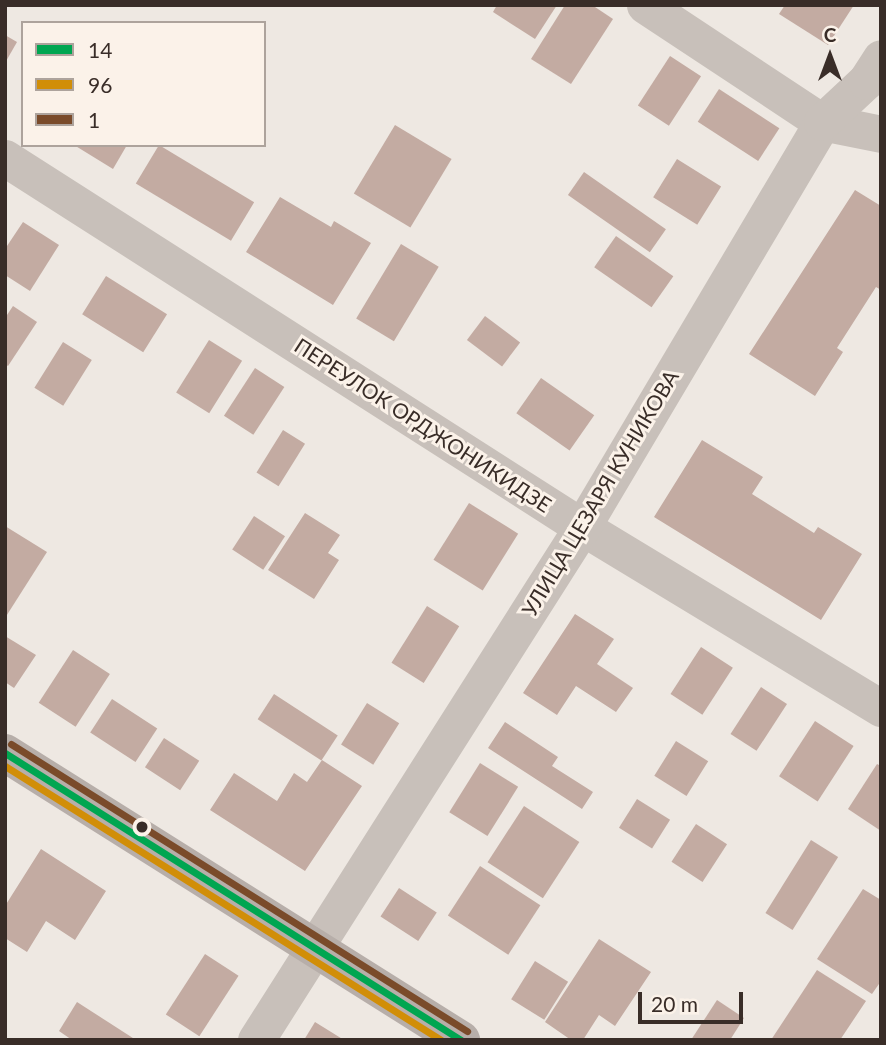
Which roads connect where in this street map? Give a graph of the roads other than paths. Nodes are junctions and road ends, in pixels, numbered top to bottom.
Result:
1 (645, 5) edge
2 (881, 58) edge
3 (822, 122) junction
4 (881, 134) edge
5 (5, 158) edge
6 (582, 527) junction
7 (881, 708) edge
8 (5, 753) edge
9 (314, 946) junction
10 (256, 1040) edge
11 (461, 1040) edge

1 - 3 street
2 - 3 street, УЛИЦА ЦЕЗАРЯ КУНИКОВА
3 - 4 street
3 - 6 street, УЛИЦА ЦЕЗАРЯ КУНИКОВА
5 - 6 street, ПЕРЕУЛОК ОРДЖОНИКИДЗЕ
6 - 7 street, ПЕРЕУЛОК ОРДЖОНИКИДЗЕ
6 - 9 street, УЛИЦА ЦЕЗАРЯ КУНИКОВА
8 - 9 main road
9 - 10 street, УЛИЦА ЦЕЗАРЯ КУНИКОВА
9 - 11 main road

